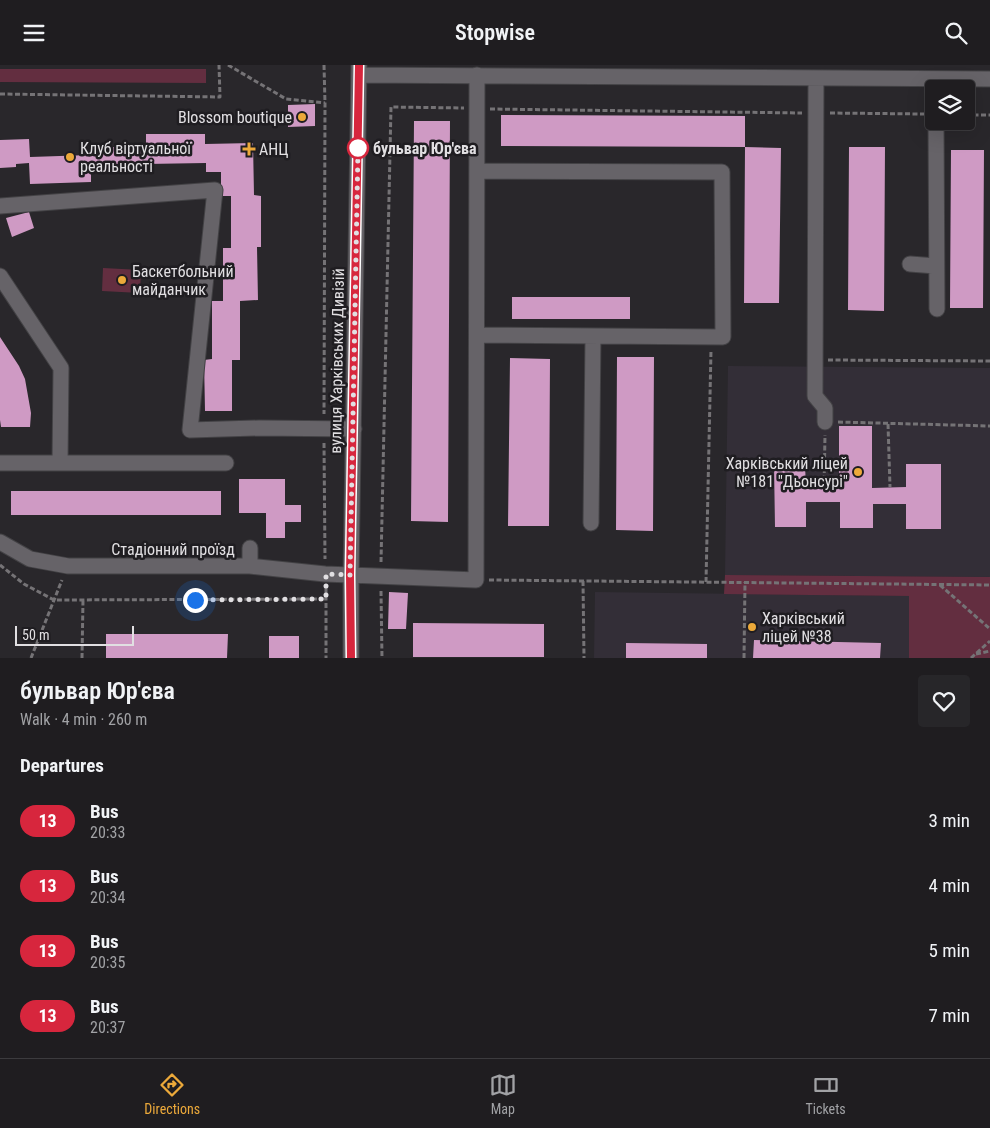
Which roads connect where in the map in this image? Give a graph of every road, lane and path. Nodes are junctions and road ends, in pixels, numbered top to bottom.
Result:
1 (220, 65) edge
2 (228, 65) edge
3 (324, 65) edge
4 (359, 70) edge
5 (693, 71) edge
6 (794, 71) edge
7 (903, 72) edge
8 (478, 75) junction
9 (816, 78) junction
10 (990, 79) edge
11 (925, 80) edge
12 (975, 80) edge
13 (0, 94) edge
14 (325, 103) junction
15 (477, 109) junction
16 (816, 113) junction
17 (975, 115) edge
18 (990, 115) edge
19 (925, 118) edge
20 (930, 130) edge
21 (477, 171) junction
22 (0, 205) edge
23 (910, 264) dead end
24 (936, 266) junction
25 (0, 276) edge
26 (937, 309) dead end
27 (477, 335) junction
28 (593, 336) junction
29 (711, 337) junction
30 (815, 359) junction
31 (990, 361) edge
32 (825, 422) junction
33 (888, 424) junction
34 (990, 426) edge
35 (324, 429) junction
36 (354, 429) junction
37 (0, 463) edge
38 (60, 463) junction
39 (226, 463) dead end
40 (890, 487) dead end
41 (824, 488) dead end
42 (591, 523) dead end
43 (0, 542) edge
44 (250, 548) dead end
45 (0, 565) edge
46 (68, 566) junction
47 (250, 567) junction
48 (326, 574) junction
49 (350, 575) junction
50 (381, 576) junction
51 (476, 580) junction
52 (584, 581) junction
53 (706, 582) junction
54 (745, 582) junction
55 (940, 585) junction
56 (990, 585) edge
57 (326, 599) junction
58 (54, 600) junction
59 (83, 600) junction
60 (990, 629) edge
61 (990, 641) edge
62 (990, 651) edge
63 (975, 655) junction
64 (30, 658) edge
65 (82, 658) edge
66 (326, 658) edge
67 (351, 658) edge
68 (382, 658) edge
69 (584, 658) edge
70 (744, 658) edge
71 (971, 658) edge

1 - 13 path
2 - 14 path
3 - 14 path
4 - 8 street
4 - 36 street, вулиця Харківських Дивізій
5 - 6 street
5 - 8 street
6 - 9 street
7 - 9 street
7 - 11 street
8 - 15 street
9 - 16 street
10 - 12 street
14 - 35 path
15 - 16 path
15 - 21 street
15 - 50 path
16 - 19 path
16 - 30 street
17 - 18 path
20 - 24 street
21 - 27 street
21 - 29 street
22 - 35 street
23 - 24 street
24 - 26 street
25 - 38 street
27 - 28 street
27 - 51 street
28 - 29 street
28 - 42 street
29 - 53 path
30 - 31 path
30 - 32 street
32 - 33 path
32 - 41 path
33 - 34 path
33 - 40 path
35 - 36 street
35 - 48 path
36 - 49 street, вулиця Харківських Дивізій
37 - 38 street
38 - 39 street
43 - 46 street, Стадіонний проїзд
44 - 47 street
45 - 58 path
46 - 47 street, Стадіонний проїзд
46 - 58 path
47 - 48 street, Стадіонний проїзд
48 - 49 street, Стадіонний проїзд
48 - 57 path
49 - 50 street, Стадіонний проїзд
49 - 67 street, вулиця Харківських Дивізій
50 - 51 street, Стадіонний проїзд
50 - 68 path
51 - 52 path
52 - 53 path
52 - 69 path
53 - 54 path
54 - 55 path
54 - 70 path
55 - 56 path
55 - 60 path
57 - 59 path
57 - 66 path
58 - 59 path
58 - 64 path
59 - 65 path
61 - 63 path
62 - 63 path
63 - 71 path

